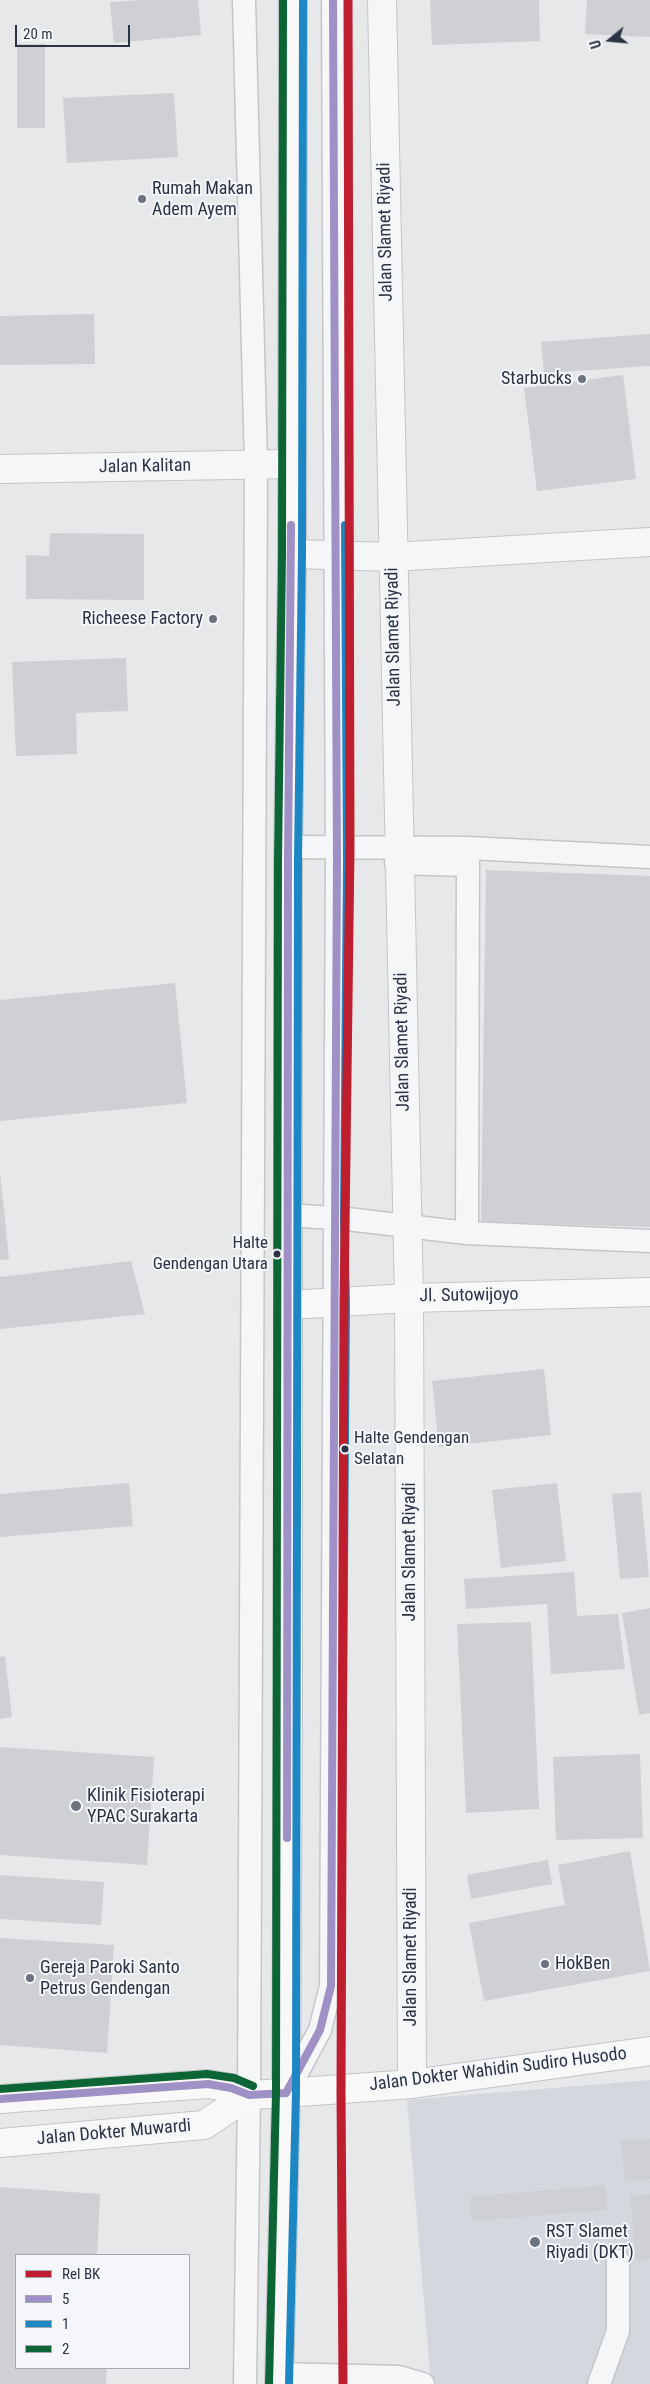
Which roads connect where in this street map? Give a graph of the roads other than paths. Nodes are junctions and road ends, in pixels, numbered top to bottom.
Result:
1 (244, 0) edge
2 (293, 0) edge
3 (333, 0) edge
4 (382, 0) edge
5 (291, 464) junction
6 (256, 465) junction
7 (0, 469) edge
8 (650, 542) edge
9 (292, 554) junction
10 (336, 556) junction
11 (392, 557) junction
12 (288, 853) junction
13 (337, 855) junction
14 (399, 856) junction
15 (650, 856) edge
16 (468, 857) junction
17 (287, 1215) junction
18 (334, 1218) junction
19 (407, 1225) junction
20 (467, 1233) junction
21 (650, 1241) edge
22 (650, 1292) edge
23 (409, 1298) junction
24 (336, 1303) junction
25 (288, 1305) junction
26 (650, 2051) edge
27 (412, 2084) junction
28 (286, 2093) junction
29 (249, 2095) junction
30 (0, 2099) edge
31 (0, 2143) edge
32 (618, 2262) dead end
33 (279, 2379) edge
34 (245, 2384) edge
35 (423, 2384) edge
36 (599, 2384) edge

1 - 6 lane
2 - 5 main road
3 - 10 lane
4 - 11 street, Jalan Slamet Riyadi
5 - 6 street, Jalan Kalitan
5 - 9 main road
6 - 7 street, Jalan Kalitan
6 - 29 lane
8 - 11 street
9 - 10 street
9 - 12 main road
10 - 11 street
10 - 13 lane
11 - 14 street, Jalan Slamet Riyadi
12 - 13 lane
12 - 17 main road
13 - 14 lane
13 - 18 lane
14 - 16 lane
14 - 19 street, Jalan Slamet Riyadi
15 - 16 lane
16 - 20 lane
17 - 18 lane
17 - 25 main road
18 - 19 lane
18 - 24 lane
19 - 20 lane
19 - 23 street, Jalan Slamet Riyadi
20 - 21 lane
22 - 23 main road, Jl. Sutowijoyo
23 - 24 main road, Jl. Sutowijoyo
23 - 27 street, Jalan Slamet Riyadi
24 - 25 main road, Jl. Sutowijoyo
24 - 28 lane
25 - 28 main road
26 - 27 main road, Jalan Dokter Wahidin Sudiro Husodo
27 - 28 main road, Jalan Dokter Wahidin Sudiro Husodo
28 - 29 main road
28 - 33 main road
29 - 30 main road
29 - 31 main road, Jalan Dokter Muwardi
29 - 34 lane
32 - 36 lane
33 - 35 lane

